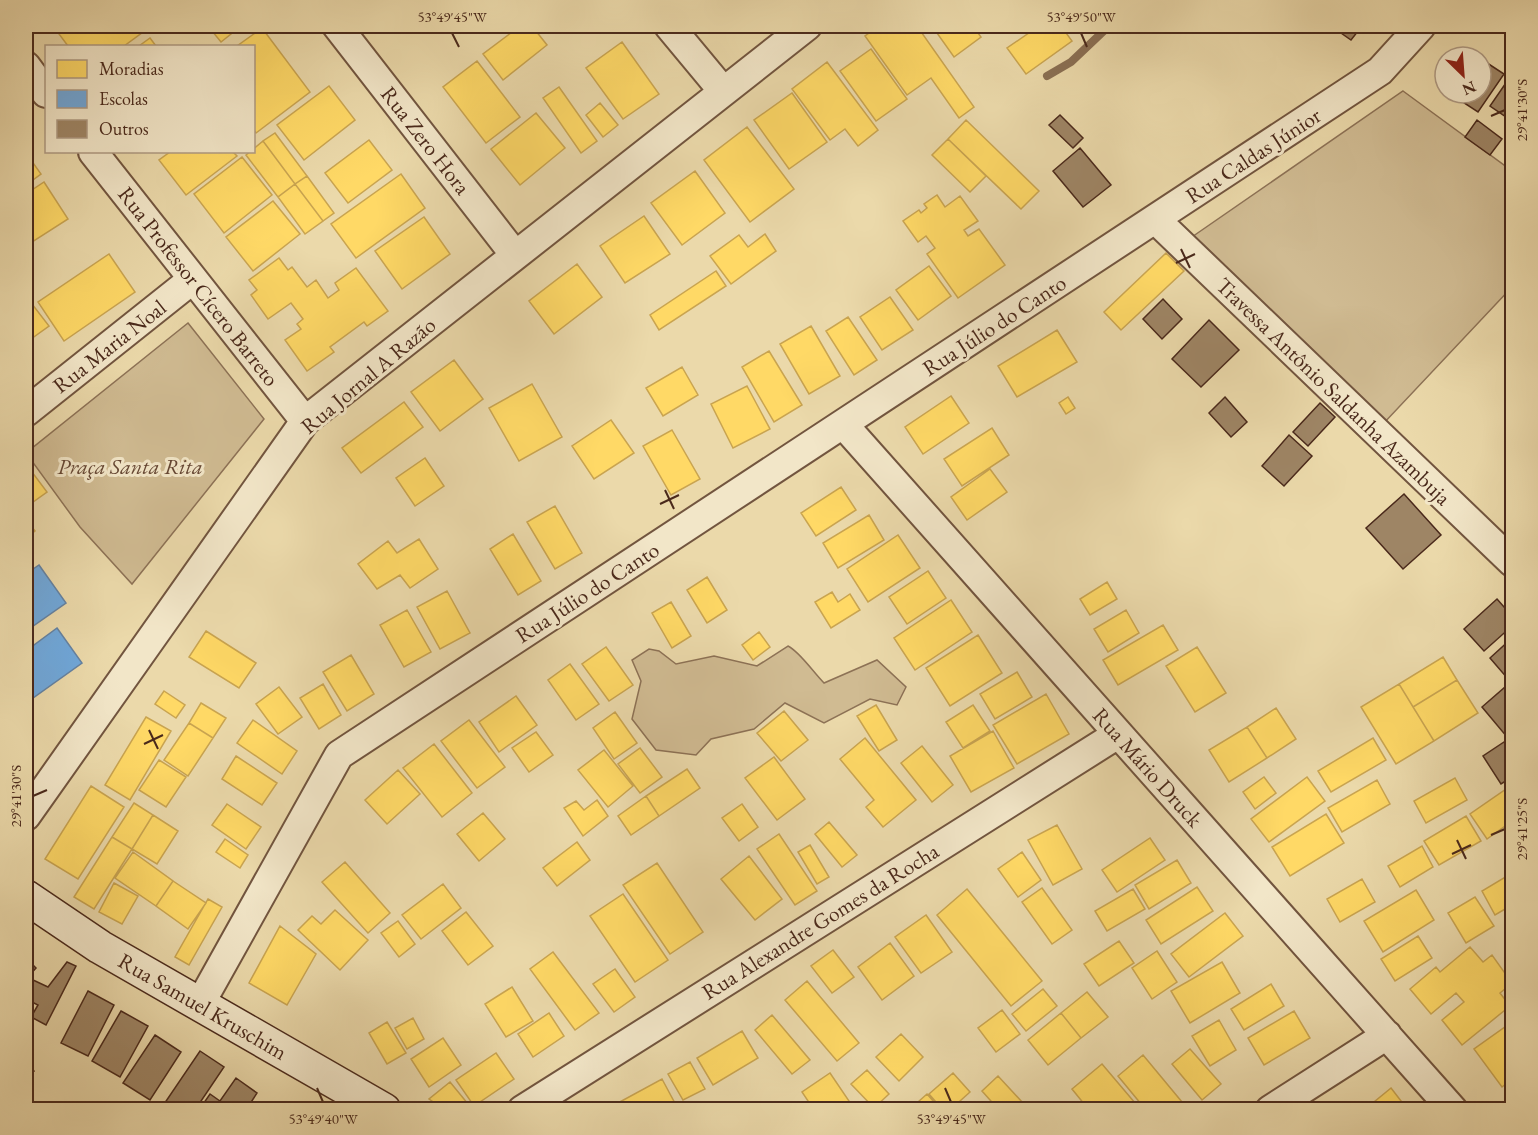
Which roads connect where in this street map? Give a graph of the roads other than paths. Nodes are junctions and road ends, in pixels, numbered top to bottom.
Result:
1 (337, 26) edge
2 (669, 26) edge
3 (807, 26) edge
4 (1421, 26) edge
5 (26, 66) edge
6 (45, 92) edge
7 (723, 92) junction
8 (94, 153) edge
9 (1155, 219) junction
10 (515, 255) junction
11 (1074, 272) joint
12 (193, 279) junction
13 (26, 412) edge
14 (305, 421) junction
15 (843, 424) junction
16 (1512, 562) edge
17 (1118, 734) junction
18 (26, 816) edge
19 (26, 897) edge
20 (200, 1004) junction
21 (1387, 1035) junction
22 (384, 1110) edge
23 (522, 1110) edge
24 (1270, 1110) edge
25 (1453, 1110) edge

1 - 10 street, Rua Zero Hora
2 - 7 street
3 - 7 street, Rua Jornal A Razão
4 - 9 street, Rua Caldas Júnior
5 - 6 street
7 - 10 street, Rua Jornal A Razão
8 - 12 street, Rua Professor Cícero Barreto
9 - 11 street, Rua Caldas Júnior
9 - 16 street, Travessa Antônio Saldanha Azambuja
10 - 14 street, Rua Jornal A Razão
11 - 15 street, Rua Júlio do Canto
12 - 13 street, Rua Maria Noal
12 - 14 street, Rua Professor Cícero Barreto
14 - 18 street, Rua Jornal A Razão
15 - 17 street, Rua Mário Druck
15 - 20 street, Rua Júlio do Canto
17 - 21 street, Rua Mário Druck
17 - 23 street, Rua Alexandre Gomes da Rocha
19 - 20 street, Rua Samuel Kruschim
20 - 22 street, Rua Samuel Kruschim
21 - 24 street
21 - 25 street, Rua Mário Druck

